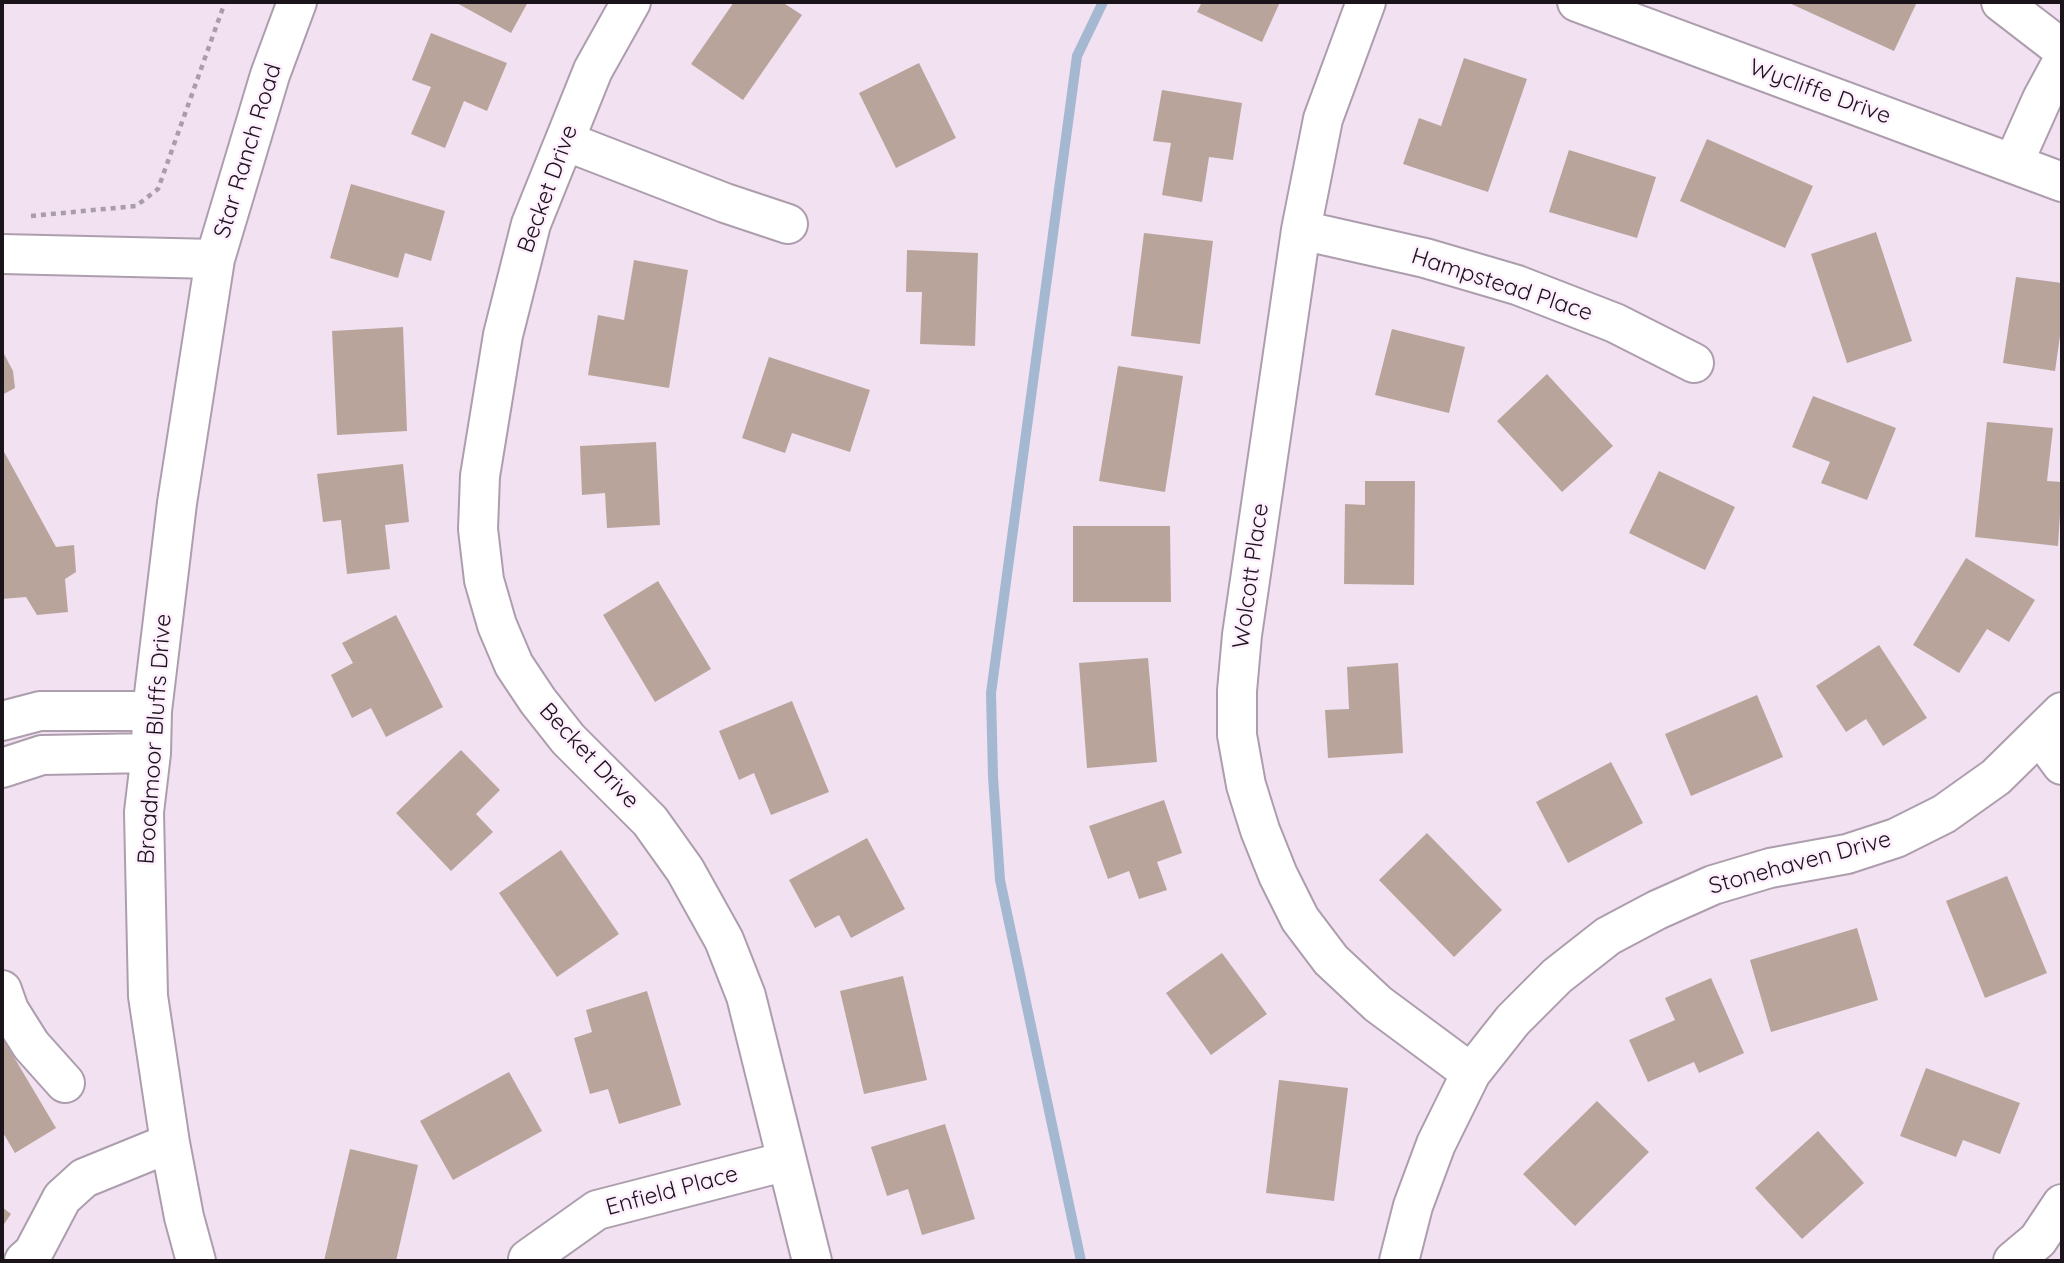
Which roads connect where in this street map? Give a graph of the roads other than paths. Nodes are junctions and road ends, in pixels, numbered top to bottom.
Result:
1 (297, 2) edge
2 (631, 2) edge
3 (1366, 2) edge
4 (1577, 2) edge
5 (2001, 2) edge
6 (2062, 49) edge
7 (2062, 62) edge
8 (565, 141) junction
9 (2013, 164) junction
10 (2062, 182) edge
11 (788, 225) dead end
12 (1301, 230) junction
13 (2, 254) edge
14 (215, 259) junction
15 (1694, 363) dead end
16 (152, 711) junction
17 (2, 722) edge
18 (2055, 738) edge
19 (150, 753) junction
20 (2, 768) edge
21 (2, 990) edge
22 (1471, 1073) junction
23 (65, 1083) dead end
24 (170, 1143) junction
25 (787, 1161) junction
26 (2062, 1204) edge
27 (528, 1259) dead end
28 (24, 1261) edge
29 (196, 1261) edge
30 (812, 1261) edge
31 (1399, 1261) edge
32 (2014, 1261) edge

1 - 14 street, Star Ranch Road
2 - 8 street, Becket Drive
3 - 12 street, Wolcott Place
4 - 9 street, Wycliffe Drive
5 - 6 street
7 - 9 street
8 - 11 street
8 - 25 street, Becket Drive
9 - 10 street, Wycliffe Drive
12 - 15 street, Hampstead Place
12 - 22 street, Wolcott Place
13 - 14 street, Star Ranch Road
14 - 16 street, Broadmoor Bluffs Drive
16 - 17 street
16 - 19 street, Broadmoor Bluffs Drive
18 - 22 street, Stonehaven Drive
19 - 20 street
19 - 24 street, Broadmoor Bluffs Drive
21 - 23 street
22 - 31 street, Stonehaven Drive
24 - 28 street
24 - 29 street, Broadmoor Bluffs Drive
25 - 27 street, Enfield Place
25 - 30 street, Becket Drive
26 - 32 street

